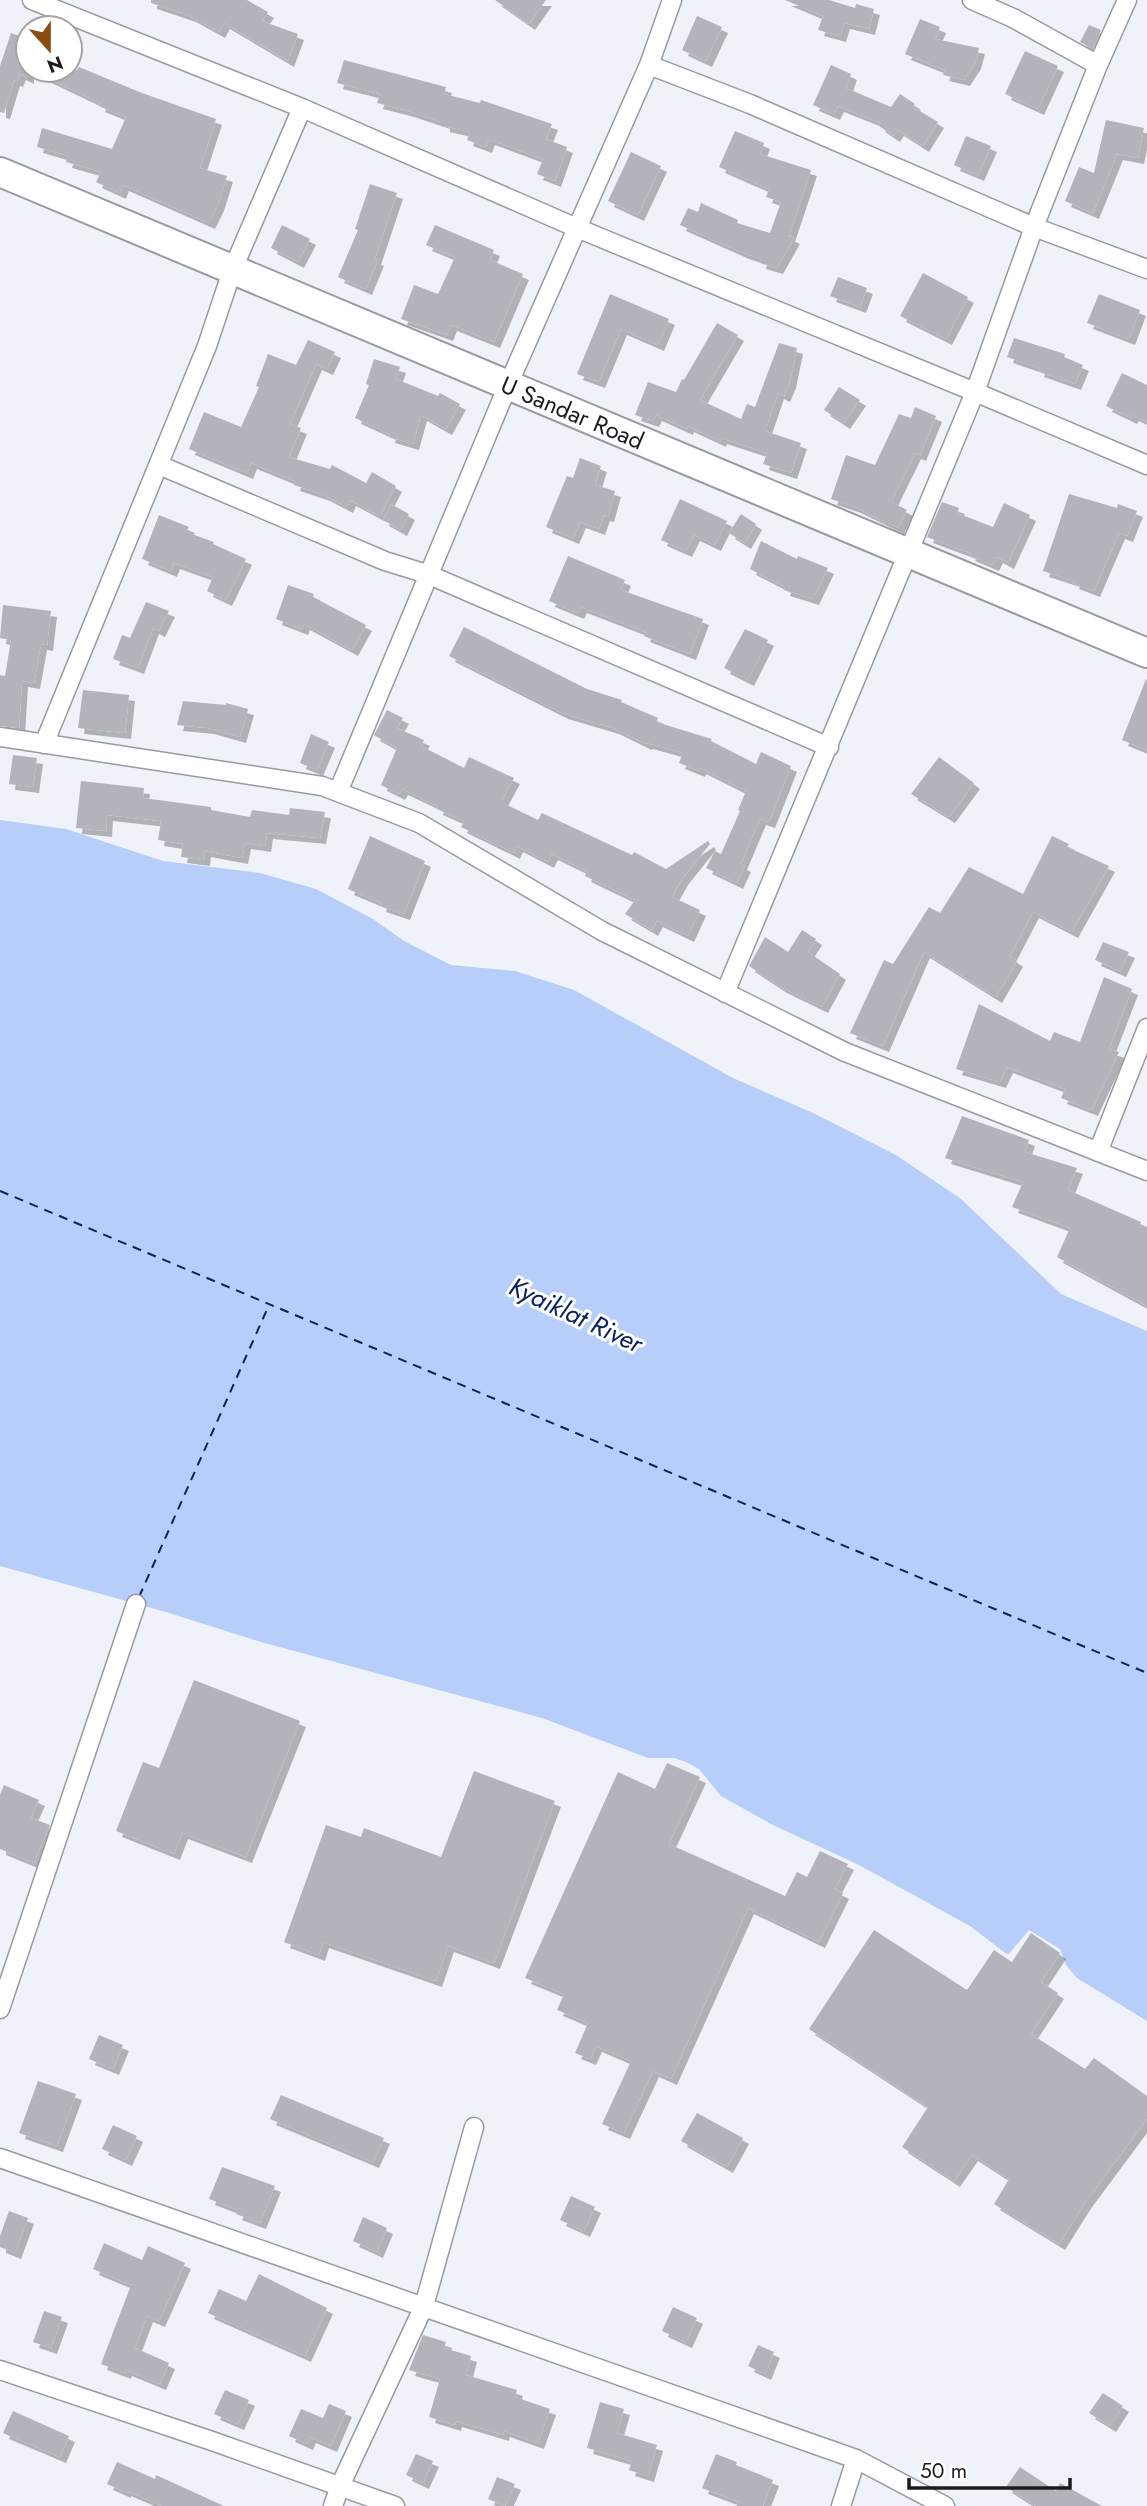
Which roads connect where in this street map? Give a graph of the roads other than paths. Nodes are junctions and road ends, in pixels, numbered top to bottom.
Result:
1 (32, 0) edge
2 (672, 0) edge
3 (972, 0) edge
4 (1127, 0) edge
5 (649, 65) junction
6 (1098, 65) junction
7 (302, 108) junction
8 (0, 172) edge
9 (1034, 227) junction
10 (577, 228) junction
11 (1147, 270) edge
12 (232, 271) junction
13 (508, 384) junction
14 (975, 392) junction
15 (159, 465) junction
16 (1147, 465) edge
17 (906, 552) junction
18 (427, 574) junction
19 (1147, 653) edge
20 (0, 737) edge
21 (44, 744) junction
22 (829, 747) junction
23 (338, 792) junction
24 (725, 993) junction
25 (1147, 1028) edge
26 (1098, 1152) junction
27 (1147, 1171) edge
28 (136, 1604) dead end
29 (0, 2009) edge
30 (474, 2127) dead end
31 (0, 2158) edge
32 (424, 2306) junction
33 (0, 2370) edge
34 (856, 2459) junction
35 (341, 2486) junction
36 (333, 2506) edge
37 (395, 2506) edge
38 (841, 2506) edge
39 (944, 2506) edge

1 - 7 street
2 - 5 street
3 - 6 street
4 - 6 street
5 - 9 street
5 - 10 street
6 - 9 street
7 - 10 street
7 - 12 street
8 - 12 main road, U Sandar Road
9 - 11 street
9 - 14 street
10 - 13 street
10 - 14 street
12 - 13 main road, U Sandar Road
12 - 15 street
13 - 17 main road, U Sandar Road
13 - 18 street
14 - 16 street
14 - 17 street
15 - 18 street
15 - 21 street
17 - 19 main road, U Sandar Road
17 - 22 street
18 - 22 street
18 - 23 street
20 - 21 street
21 - 23 street
22 - 24 street
23 - 24 street
24 - 26 street
25 - 26 street
26 - 27 street
28 - 29 street
30 - 32 street
31 - 32 street
32 - 34 street
32 - 35 street
33 - 35 street
34 - 38 street
34 - 39 street
35 - 36 street
35 - 37 street

